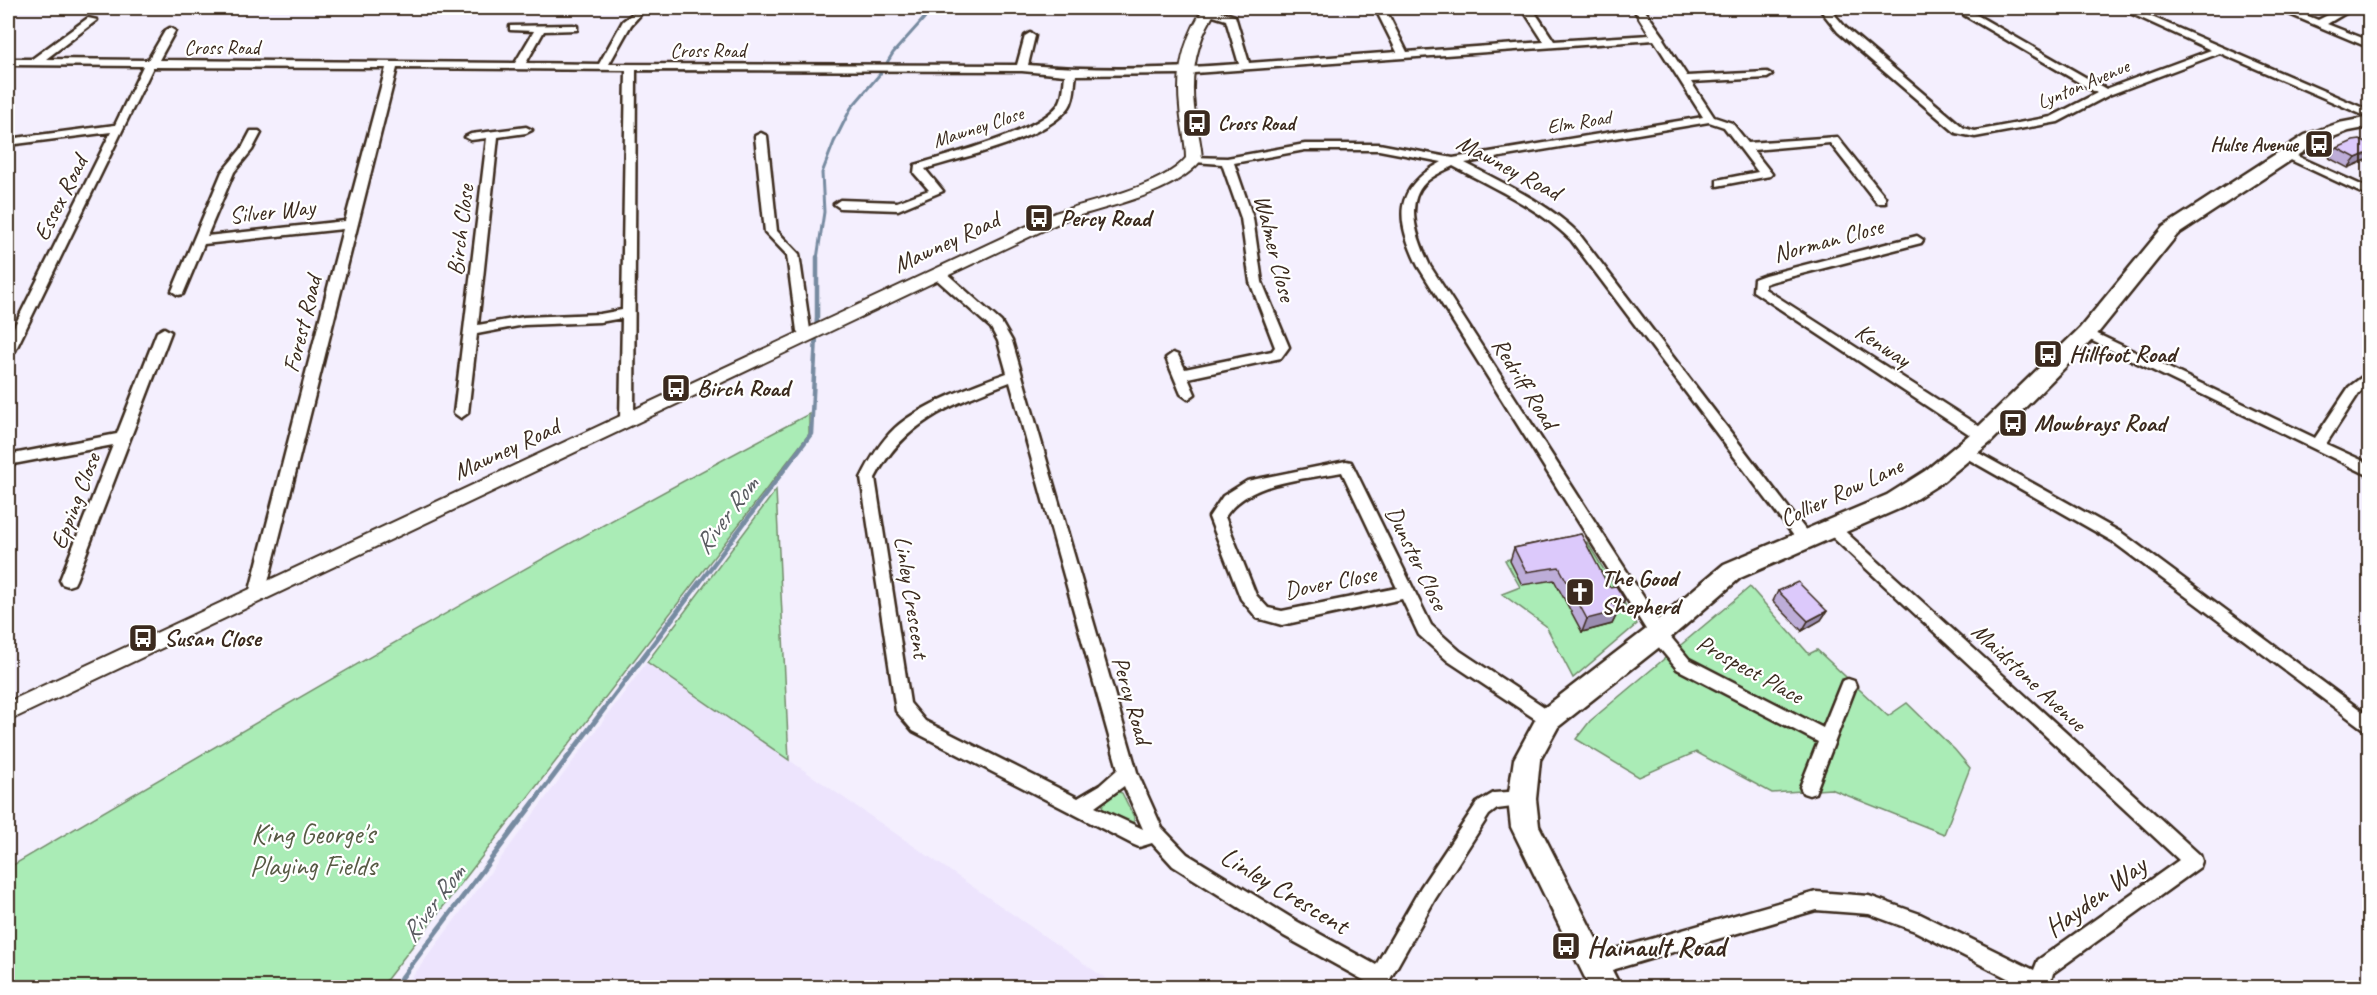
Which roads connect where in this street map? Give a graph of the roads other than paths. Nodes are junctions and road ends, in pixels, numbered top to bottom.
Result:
1 (1380, 8) edge
2 (1527, 8) edge
3 (1638, 8) edge
4 (1824, 8) edge
5 (2124, 8) edge
6 (2280, 8) edge
7 (2349, 8) edge
8 (1210, 9) edge
9 (1968, 13) dead end
10 (635, 15) dead end
11 (92, 20) dead end
12 (2319, 24) junction
13 (514, 28) dead end
14 (541, 28) junction
15 (573, 28) dead end
16 (170, 31) dead end
17 (1030, 36) dead end
18 (1659, 37) junction
19 (1550, 44) junction
20 (2370, 45) edge
21 (2219, 50) junction
22 (1403, 55) junction
23 (8, 62) edge
24 (35, 62) junction
25 (150, 64) junction
26 (392, 66) junction
27 (519, 66) junction
28 (602, 67) junction
29 (631, 67) junction
30 (1022, 68) junction
31 (1245, 68) junction
32 (1185, 71) junction
33 (1071, 72) junction
34 (1767, 75) dead end
35 (1686, 79) junction
36 (2105, 93) junction
37 (2370, 116) edge
38 (1710, 119) junction
39 (2370, 122) edge
40 (119, 128) junction
41 (526, 130) dead end
42 (255, 133) dead end
43 (493, 135) junction
44 (761, 136) dead end
45 (471, 137) dead end
46 (8, 142) edge
47 (1743, 147) junction
48 (2286, 154) junction
49 (1194, 159) junction
50 (1227, 161) junction
51 (1453, 161) junction
52 (1721, 183) dead end
53 (2370, 194) edge
54 (1881, 200) dead end
55 (840, 204) dead end
56 (350, 224) junction
57 (1917, 240) dead end
58 (200, 241) junction
59 (939, 274) junction
60 (178, 291) dead end
61 (1759, 291) joint
62 (627, 313) junction
63 (471, 330) junction
64 (164, 332) dead end
65 (815, 332) junction
66 (2087, 333) junction
67 (8, 351) edge
68 (1173, 358) dead end
69 (1016, 375) junction
70 (1181, 375) junction
71 (2370, 376) edge
72 (1188, 394) dead end
73 (460, 413) dead end
74 (627, 420) junction
75 (1983, 436) junction
76 (123, 438) junction
77 (2318, 445) junction
78 (1966, 451) junction
79 (8, 460) edge
80 (1346, 466) joint
81 (2370, 471) edge
82 (1833, 529) junction
83 (1804, 540) junction
84 (68, 580) dead end
85 (1406, 592) junction
86 (257, 594) junction
87 (1658, 634) junction
88 (1848, 686) dead end
89 (8, 712) edge
90 (1549, 719) junction
91 (2370, 727) edge
92 (1827, 738) junction
93 (1128, 772) junction
94 (1809, 787) dead end
95 (1522, 799) junction
96 (1078, 807) junction
97 (1160, 840) junction
98 (2193, 861) joint
99 (1595, 965) junction
100 (1377, 983) edge
101 (2039, 985) edge
102 (1606, 987) edge

1 - 22 street
2 - 19 street
3 - 18 street
4 - 36 street, Lynton Avenue
5 - 21 street
6 - 12 street
7 - 12 street
8 - 31 street
8 - 32 street
9 - 36 street
10 - 28 street
11 - 24 street
12 - 20 street
13 - 14 street
14 - 15 street
14 - 27 street
16 - 25 street, Essex Road
17 - 30 street
18 - 19 street, Cross Road
18 - 35 street
19 - 22 street, Cross Road
21 - 36 street, Lynton Avenue
21 - 37 street
22 - 31 street, Cross Road
23 - 24 street, Cross Road
24 - 25 street, Cross Road
25 - 26 street, Cross Road
25 - 40 street, Essex Road
26 - 27 street, Cross Road
26 - 56 street, Forest Road
27 - 28 street, Cross Road
28 - 29 street, Cross Road
29 - 30 street, Cross Road
29 - 62 street
30 - 33 street, Cross Road
31 - 32 street, Cross Road
32 - 33 street, Cross Road
32 - 49 street
33 - 55 street, Mawney Close
34 - 35 street
35 - 38 street
38 - 47 street
38 - 51 street, Elm Road
39 - 48 main road, Collier Row Lane
40 - 46 street
40 - 67 street, Essex Road
41 - 43 street
42 - 58 street, Silver Way
43 - 45 street
43 - 63 street, Birch Close
44 - 65 street
47 - 52 street
47 - 54 street
48 - 53 street
48 - 66 main road, Collier Row Lane
49 - 50 street, Mawney Road
49 - 59 street, Mawney Road
50 - 51 street, Mawney Road
50 - 70 street, Walmer Close
51 - 83 street, Mawney Road
51 - 87 street, Redriff Road
56 - 58 street, Silver Way
56 - 86 street, Forest Road
57 - 61 street, Norman Close
58 - 60 street, Silver Way
59 - 65 street, Mawney Road
59 - 69 street, Percy Road
61 - 75 street, Kenway
62 - 63 street
62 - 74 street
63 - 73 street, Birch Close
64 - 76 street, Epping Close
65 - 74 street, Mawney Road
66 - 75 main road, Collier Row Lane
66 - 77 street
68 - 70 street
69 - 93 street, Percy Road
69 - 96 street, Linley Crescent
70 - 72 street
71 - 77 street
74 - 86 street, Mawney Road
75 - 78 main road, Collier Row Lane
76 - 79 street, Epping Close
76 - 84 street, Epping Close
77 - 81 street
78 - 82 main road, Collier Row Lane
78 - 91 street
80 - 85 street, Dunster Close
80 - 85 street, Dover Close
82 - 83 main road, Collier Row Lane
82 - 98 street, Maidstone Avenue
83 - 87 main road, Collier Row Lane
85 - 90 street, Dunster Close
86 - 89 street, Mawney Road
87 - 90 main road, Collier Row Lane
87 - 92 street, Prospect Place
88 - 92 street
90 - 95 main road, Collier Row Lane
92 - 94 street
93 - 96 street
93 - 97 street, Percy Road
95 - 99 main road, Collier Row Lane
95 - 100 street
96 - 97 street, Linley Crescent
97 - 100 street, Linley Crescent
98 - 101 street, Hayden Way
99 - 101 street
99 - 102 main road, Collier Row Lane

